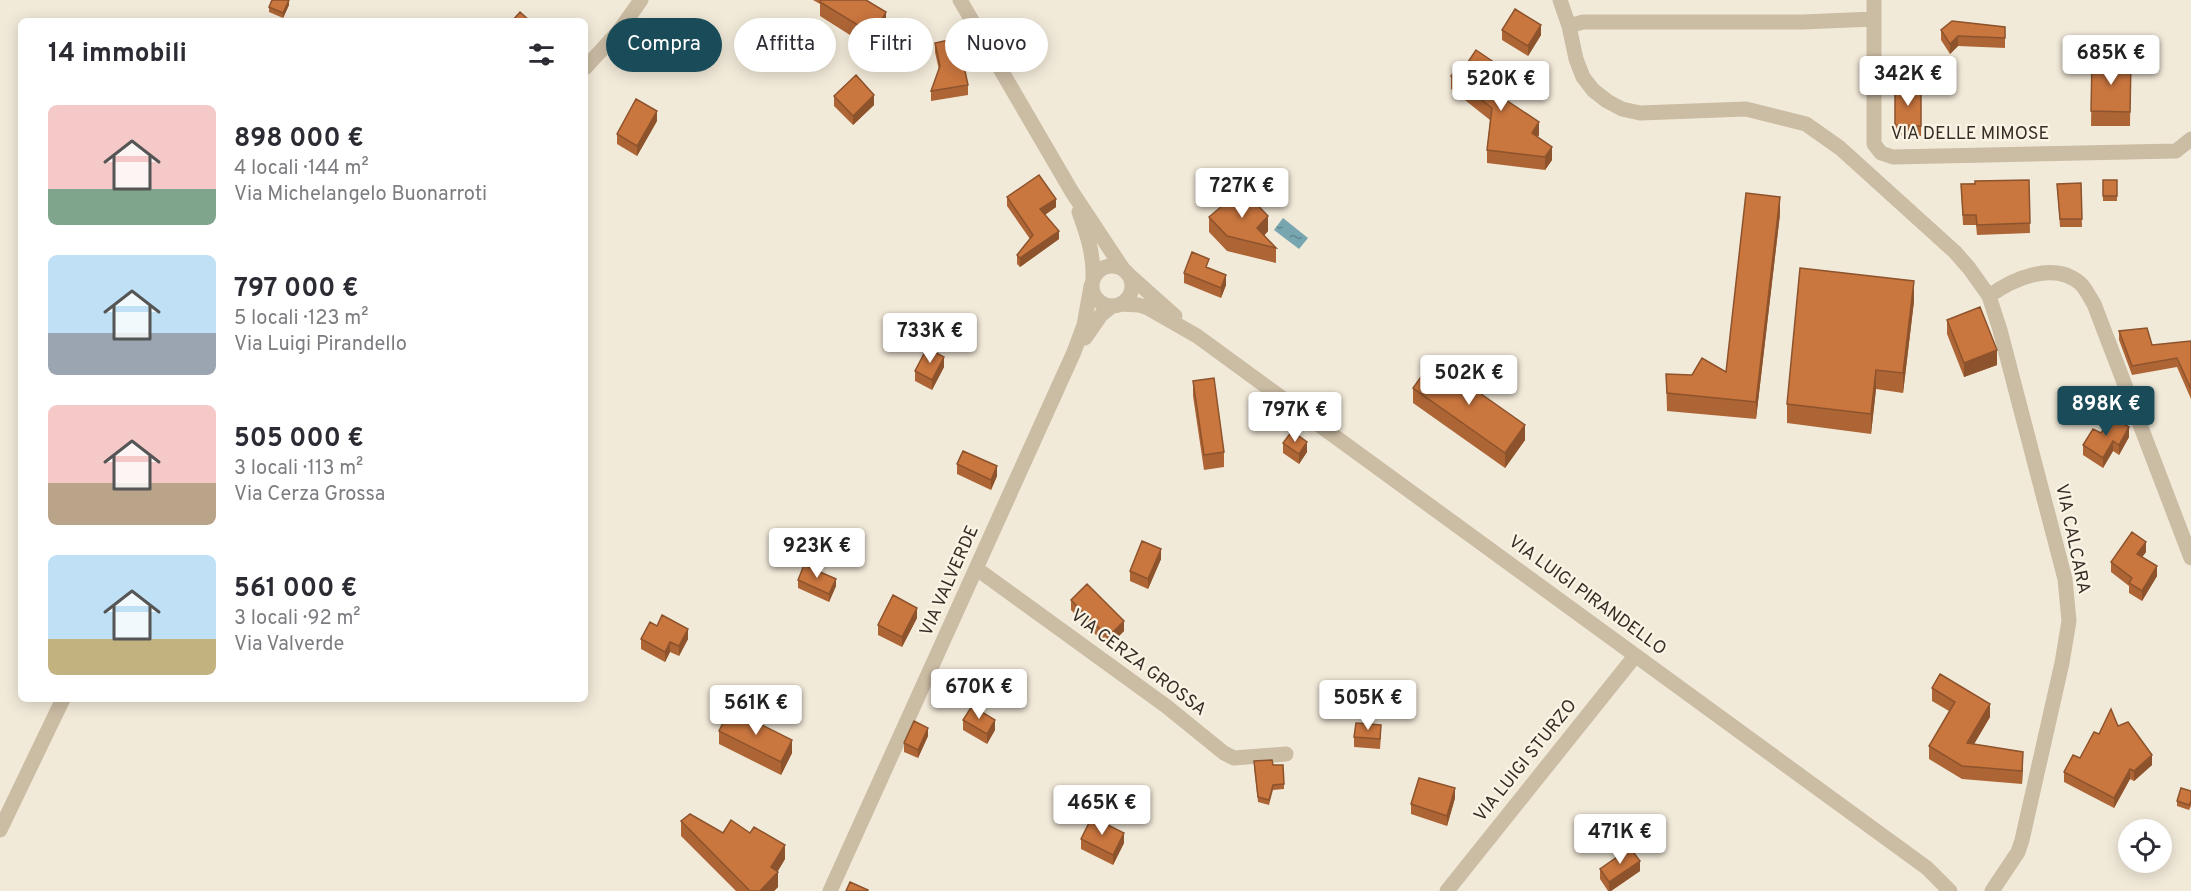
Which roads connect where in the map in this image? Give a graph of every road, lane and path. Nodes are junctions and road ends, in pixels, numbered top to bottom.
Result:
1 (641, 0) edge
2 (960, 0) edge
3 (1560, 0) edge
4 (1874, 0) edge
5 (1874, 19) junction
6 (1569, 26) junction
7 (588, 65) edge
8 (2191, 139) edge
9 (1072, 192) junction
10 (1124, 271) junction
11 (1092, 282) junction
12 (1989, 296) junction
13 (1116, 305) junction
14 (1197, 336) junction
15 (1074, 352) junction
16 (2191, 558) edge
17 (977, 569) junction
18 (1635, 656) junction
19 (62, 702) edge
20 (1286, 753) dead end
21 (0, 830) edge
22 (830, 891) edge
23 (1447, 891) edge
24 (1950, 891) edge
25 (1992, 891) edge

1 - 7 street
2 - 9 street
3 - 6 street, VIA CALCARA
4 - 5 street
5 - 6 street
5 - 8 street, VIA DELLE MIMOSE
6 - 12 street, VIA CALCARA
9 - 10 street
9 - 11 street
10 - 11 street
10 - 13 street
10 - 14 street
11 - 13 street
11 - 15 street
12 - 16 street
12 - 25 street, VIA CALCARA
13 - 14 street
13 - 15 street
14 - 18 street, VIA LUIGI PIRANDELLO
15 - 17 street, VIA VALVERDE
17 - 20 street, VIA CERZA GROSSA
17 - 22 street, VIA VALVERDE
18 - 23 street, VIA LUIGI STURZO
18 - 24 street, VIA LUIGI PIRANDELLO
19 - 21 street

